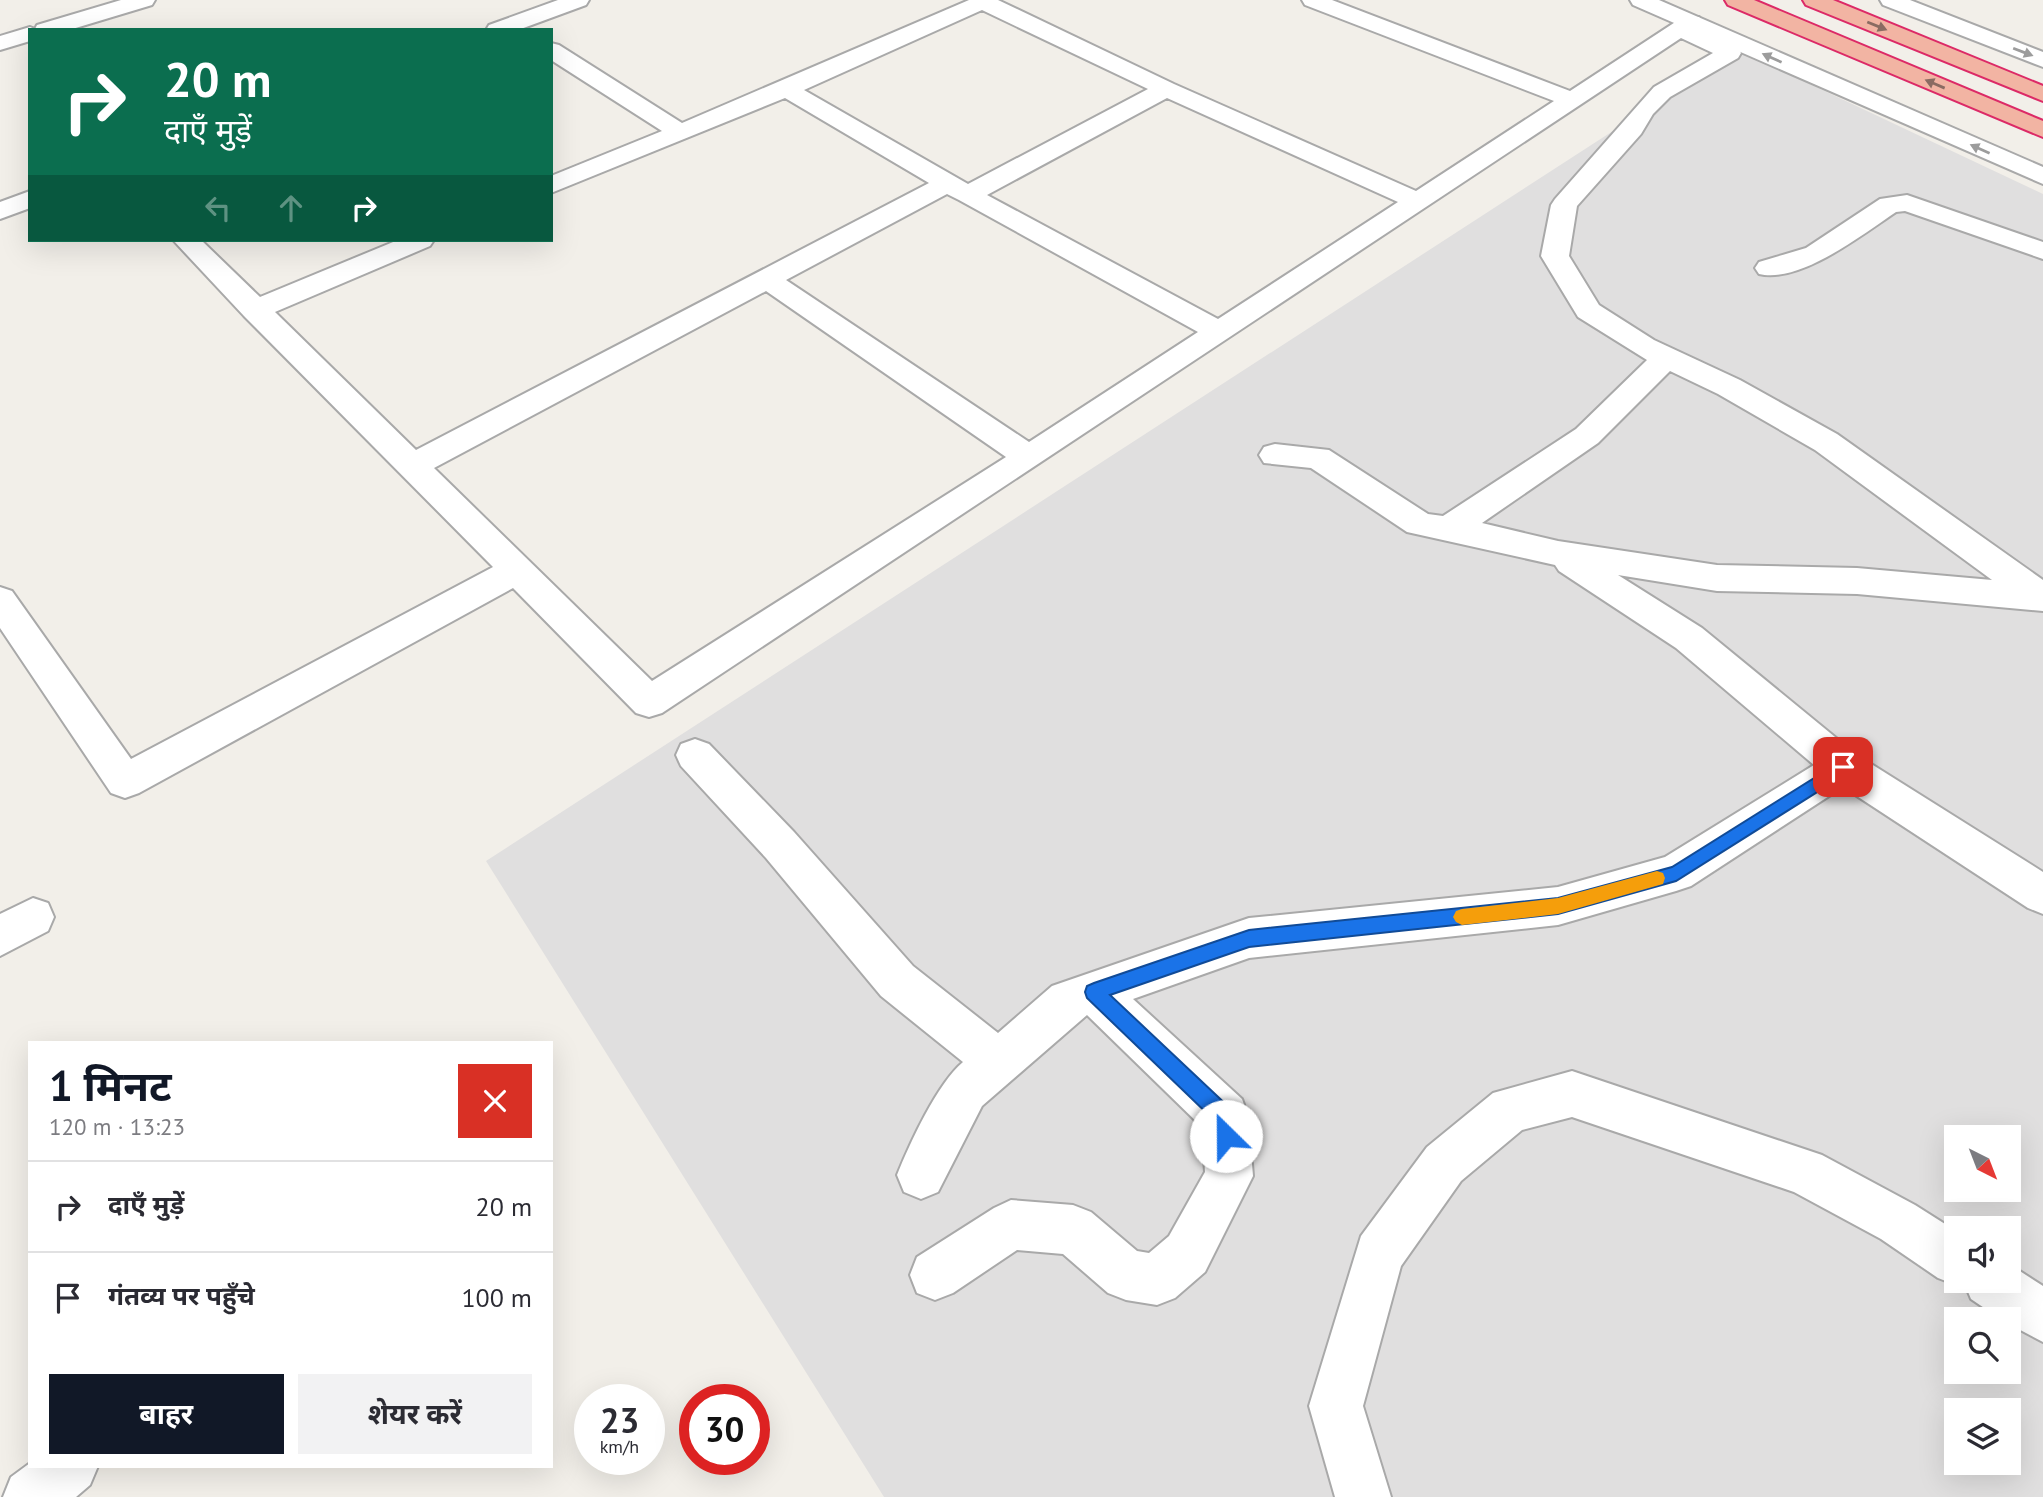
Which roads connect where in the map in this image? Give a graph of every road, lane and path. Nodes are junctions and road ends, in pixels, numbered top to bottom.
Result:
1 (144, 0) edge
2 (578, 0) edge
3 (1313, 0) edge
4 (1641, 0) edge
5 (1736, 0) edge
6 (1814, 0) edge
7 (1891, 0) edge
8 (985, 1) edge
9 (99, 6) edge
10 (1686, 26) junction
11 (50, 28) edge
12 (509, 28) edge
13 (28, 35) edge
14 (0, 43) edge
15 (553, 51) edge
16 (2043, 60) edge
17 (786, 89) junction
18 (1166, 89) junction
19 (2043, 94) edge
20 (1573, 100) junction
21 (2043, 130) edge
22 (679, 131) junction
23 (2043, 176) edge
24 (553, 184) edge
25 (958, 189) junction
26 (28, 201) edge
27 (1417, 201) junction
28 (0, 211) edge
29 (188, 242) edge
30 (416, 242) edge
31 (2043, 251) edge
32 (1769, 268) dead end
33 (767, 279) junction
34 (254, 310) junction
35 (1219, 332) junction
36 (1667, 358) junction
37 (1275, 455) dead end
38 (1029, 457) junction
39 (411, 466) junction
40 (1449, 529) junction
41 (1558, 554) junction
42 (518, 569) junction
43 (2043, 598) edge
44 (0, 600) edge
45 (695, 755) dead end
46 (1843, 767) junction
47 (2043, 895) edge
48 (1094, 992) junction
49 (999, 1062) junction
50 (921, 1175) dead end
51 (1944, 1252) edge
52 (935, 1275) dead end
53 (2007, 1293) edge
54 (2043, 1317) edge
55 (68, 1468) edge
56 (31, 1497) edge
57 (1363, 1497) edge

1 - 9 street
2 - 12 street
3 - 20 street
4 - 10 street
21 -> 5 highway
6 -> 19 highway
7 -> 16 street
8 - 17 street
8 - 18 street
9 - 11 street
10 - 20 street
23 -> 10 street
10 - 36 street
13 - 14 street
15 - 22 street
17 - 22 street
17 - 25 street
18 - 25 street
18 - 27 street
20 - 27 street
22 - 24 street
25 - 33 street
25 - 35 street
26 - 28 street
27 - 35 street
29 - 34 street
30 - 34 street
31 - 32 street
33 - 38 street
33 - 39 street
34 - 39 street
35 - 38 street
36 - 40 street
36 - 43 street
37 - 40 street
38 - 42 street
39 - 42 street
40 - 41 street
41 - 43 street
41 - 46 street
42 - 44 street
45 - 49 street
46 - 47 street
46 - 48 street
48 - 49 street
48 - 52 street
49 - 50 street
51 - 57 street
53 - 54 street
55 - 56 street

